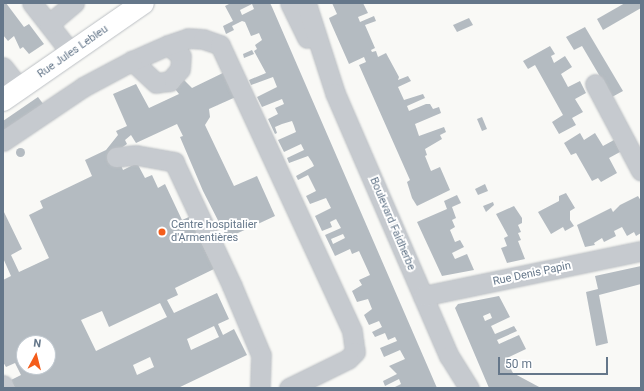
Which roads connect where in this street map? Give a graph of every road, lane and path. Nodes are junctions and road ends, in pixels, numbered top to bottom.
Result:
1 (32, 3) edge
2 (74, 3) edge
3 (143, 3) edge
4 (290, 3) edge
5 (306, 3) edge
6 (49, 24) junction
7 (168, 45) junction
8 (71, 53) junction
9 (132, 62) junction
10 (3, 67) edge
11 (595, 84) dead end
12 (335, 93) junction
13 (11, 94) edge
14 (3, 141) edge
15 (116, 157) dead end
16 (641, 171) edge
17 (641, 251) edge
18 (424, 296) junction
19 (449, 356) junction
20 (260, 388) edge
21 (289, 388) edge
22 (456, 388) edge
23 (469, 388) edge

1 - 6 street
2 - 6 street
3 - 8 main road, Rue Jules Lebleu
4 - 12 street, Boulevard Faidherbe
5 - 12 street, Boulevard Faidherbe
6 - 8 street
7 - 9 street
7 - 9 street
7 - 21 street
8 - 13 main road, Rue Jules Lebleu
9 - 14 street
10 - 13 street
11 - 16 street
12 - 18 street, Boulevard Faidherbe
15 - 20 street
17 - 18 street, Rue Denis Papin
18 - 19 street, Boulevard Faidherbe
19 - 22 street, Boulevard Faidherbe
19 - 23 street, Boulevard Faidherbe

